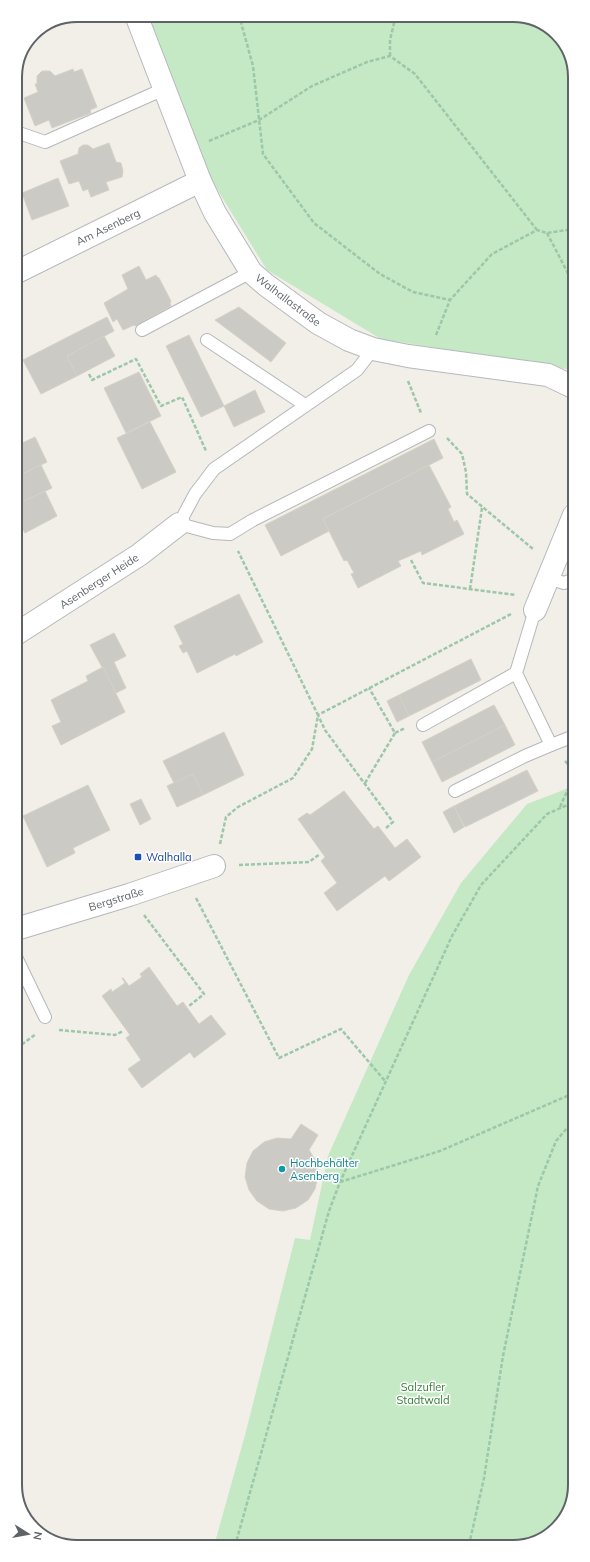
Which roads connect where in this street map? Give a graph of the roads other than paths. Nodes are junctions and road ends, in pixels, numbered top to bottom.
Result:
1 (139, 22) edge
2 (164, 89) junction
3 (22, 134) edge
4 (200, 181) junction
5 (22, 270) edge
6 (251, 272) junction
7 (142, 330) dead end
8 (207, 340) dead end
9 (373, 349) junction
10 (568, 384) edge
11 (305, 405) junction
12 (429, 431) road end
13 (179, 524) junction
14 (568, 530) edge
15 (568, 581) edge
16 (541, 595) junction
17 (22, 630) edge
18 (516, 674) junction
19 (423, 725) dead end
20 (568, 738) edge
21 (551, 745) junction
22 (455, 791) dead end
23 (214, 866) road end
24 (22, 926) edge
25 (22, 969) edge
26 (45, 1017) road end

1 - 2 street, Walhallastraße
2 - 3 lane
2 - 4 street, Walhallastraße
4 - 5 street, Am Asenberg
4 - 6 street, Walhallastraße
6 - 7 lane
6 - 9 street, Walhallastraße
8 - 11 lane
9 - 10 street, Walhallastraße
9 - 11 lane
11 - 13 lane
12 - 13 lane
13 - 17 street, Asenberger Heide
14 - 16 street
15 - 16 lane
16 - 18 lane
18 - 19 lane
18 - 21 lane
20 - 21 lane
21 - 22 lane
23 - 24 street, Bergstraße
25 - 26 lane

